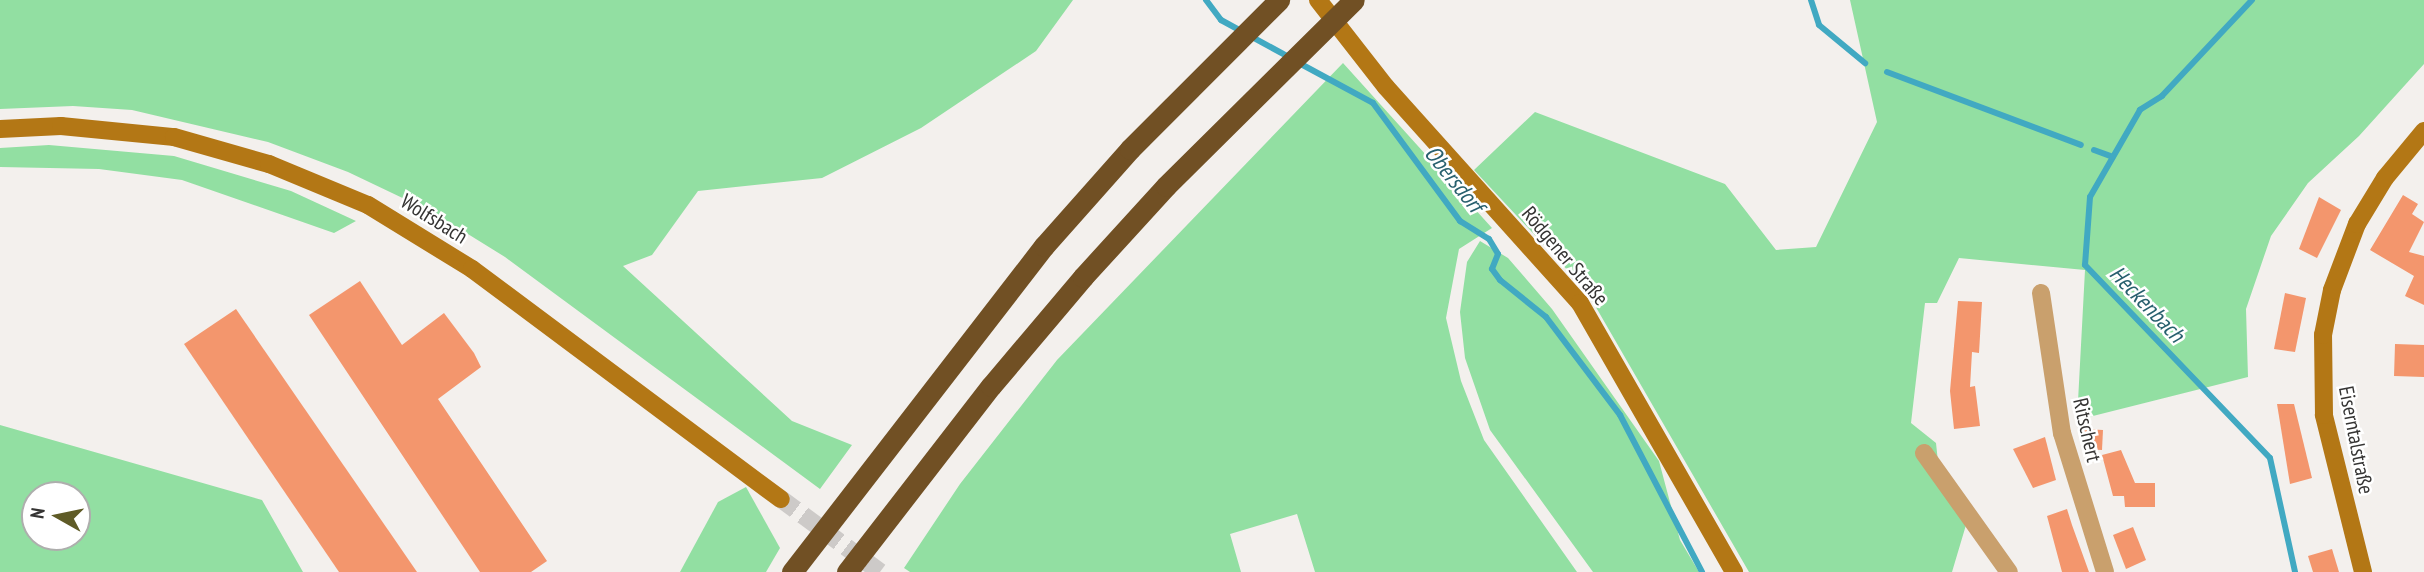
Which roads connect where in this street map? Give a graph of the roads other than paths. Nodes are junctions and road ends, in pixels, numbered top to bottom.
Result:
1 (1279, 0) edge
2 (1318, 0) edge
3 (1354, 0) edge
4 (0, 129) edge
5 (2424, 131) edge
6 (2041, 293) dead end
7 (1924, 453) dead end
8 (781, 499) tunnel mouth
9 (792, 572) edge
10 (847, 572) edge
11 (1734, 572) edge
12 (2010, 572) edge
13 (2105, 572) edge
14 (2363, 572) edge

1 - 9 highway
2 - 11 main road, Rödgener Straße
3 - 10 highway
4 - 8 main road, Wolfsbach
5 - 14 main road, Eiserntalstraße
6 - 13 street, Ritschert
7 - 12 street

